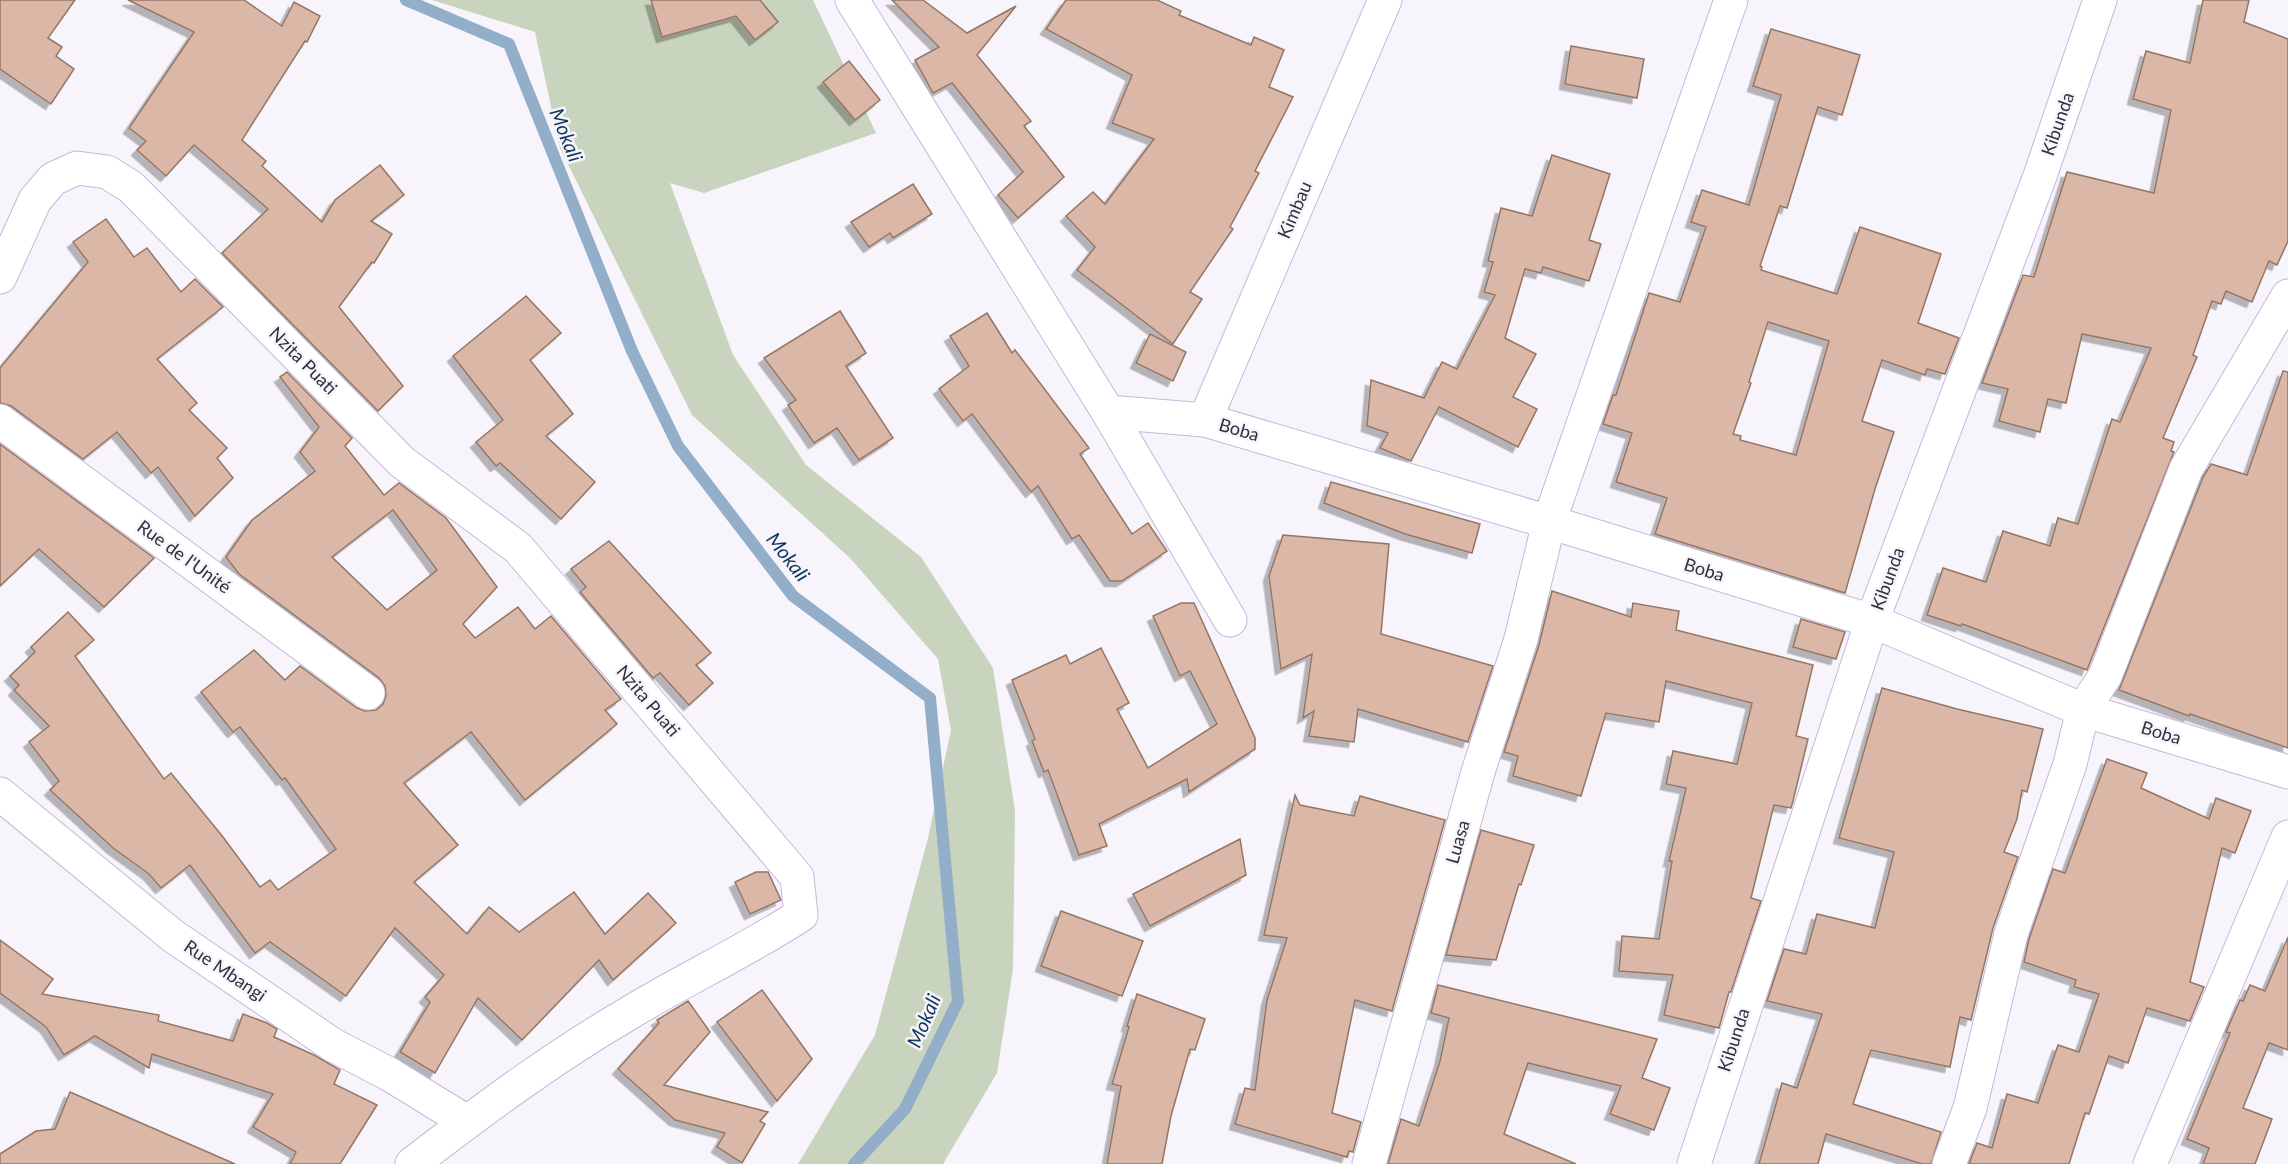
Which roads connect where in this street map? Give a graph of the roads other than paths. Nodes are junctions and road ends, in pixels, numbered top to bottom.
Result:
1 (852, 0) edge
2 (1385, 0) edge
3 (1731, 0) edge
4 (2100, 0) edge
5 (0, 277) edge
6 (2288, 296) edge
7 (1108, 411) junction
8 (1205, 420) junction
9 (0, 421) edge
10 (1549, 522) junction
11 (1230, 620) dead end
12 (1872, 621) junction
13 (368, 693) dead end
14 (2083, 710) junction
15 (2288, 772) edge
16 (0, 794) edge
17 (2288, 837) edge
18 (467, 1122) junction
19 (412, 1164) edge
20 (1369, 1164) edge
21 (1694, 1164) edge
22 (1949, 1164) edge
23 (2150, 1164) edge

1 - 7 street
2 - 8 street, Kimbau
3 - 10 street, Luasa
4 - 12 street, Kibunda
5 - 18 street, Nzita Puati
6 - 14 street
7 - 8 street, Boba
7 - 11 street
8 - 10 street, Boba
9 - 13 street, Rue de l'Unité
10 - 12 street, Boba
10 - 20 street, Luasa
12 - 14 street, Boba
12 - 21 street, Kibunda
14 - 15 street, Boba
14 - 22 street
16 - 18 street, Rue Mbangi
17 - 23 street
18 - 19 street, Nzita Puati

